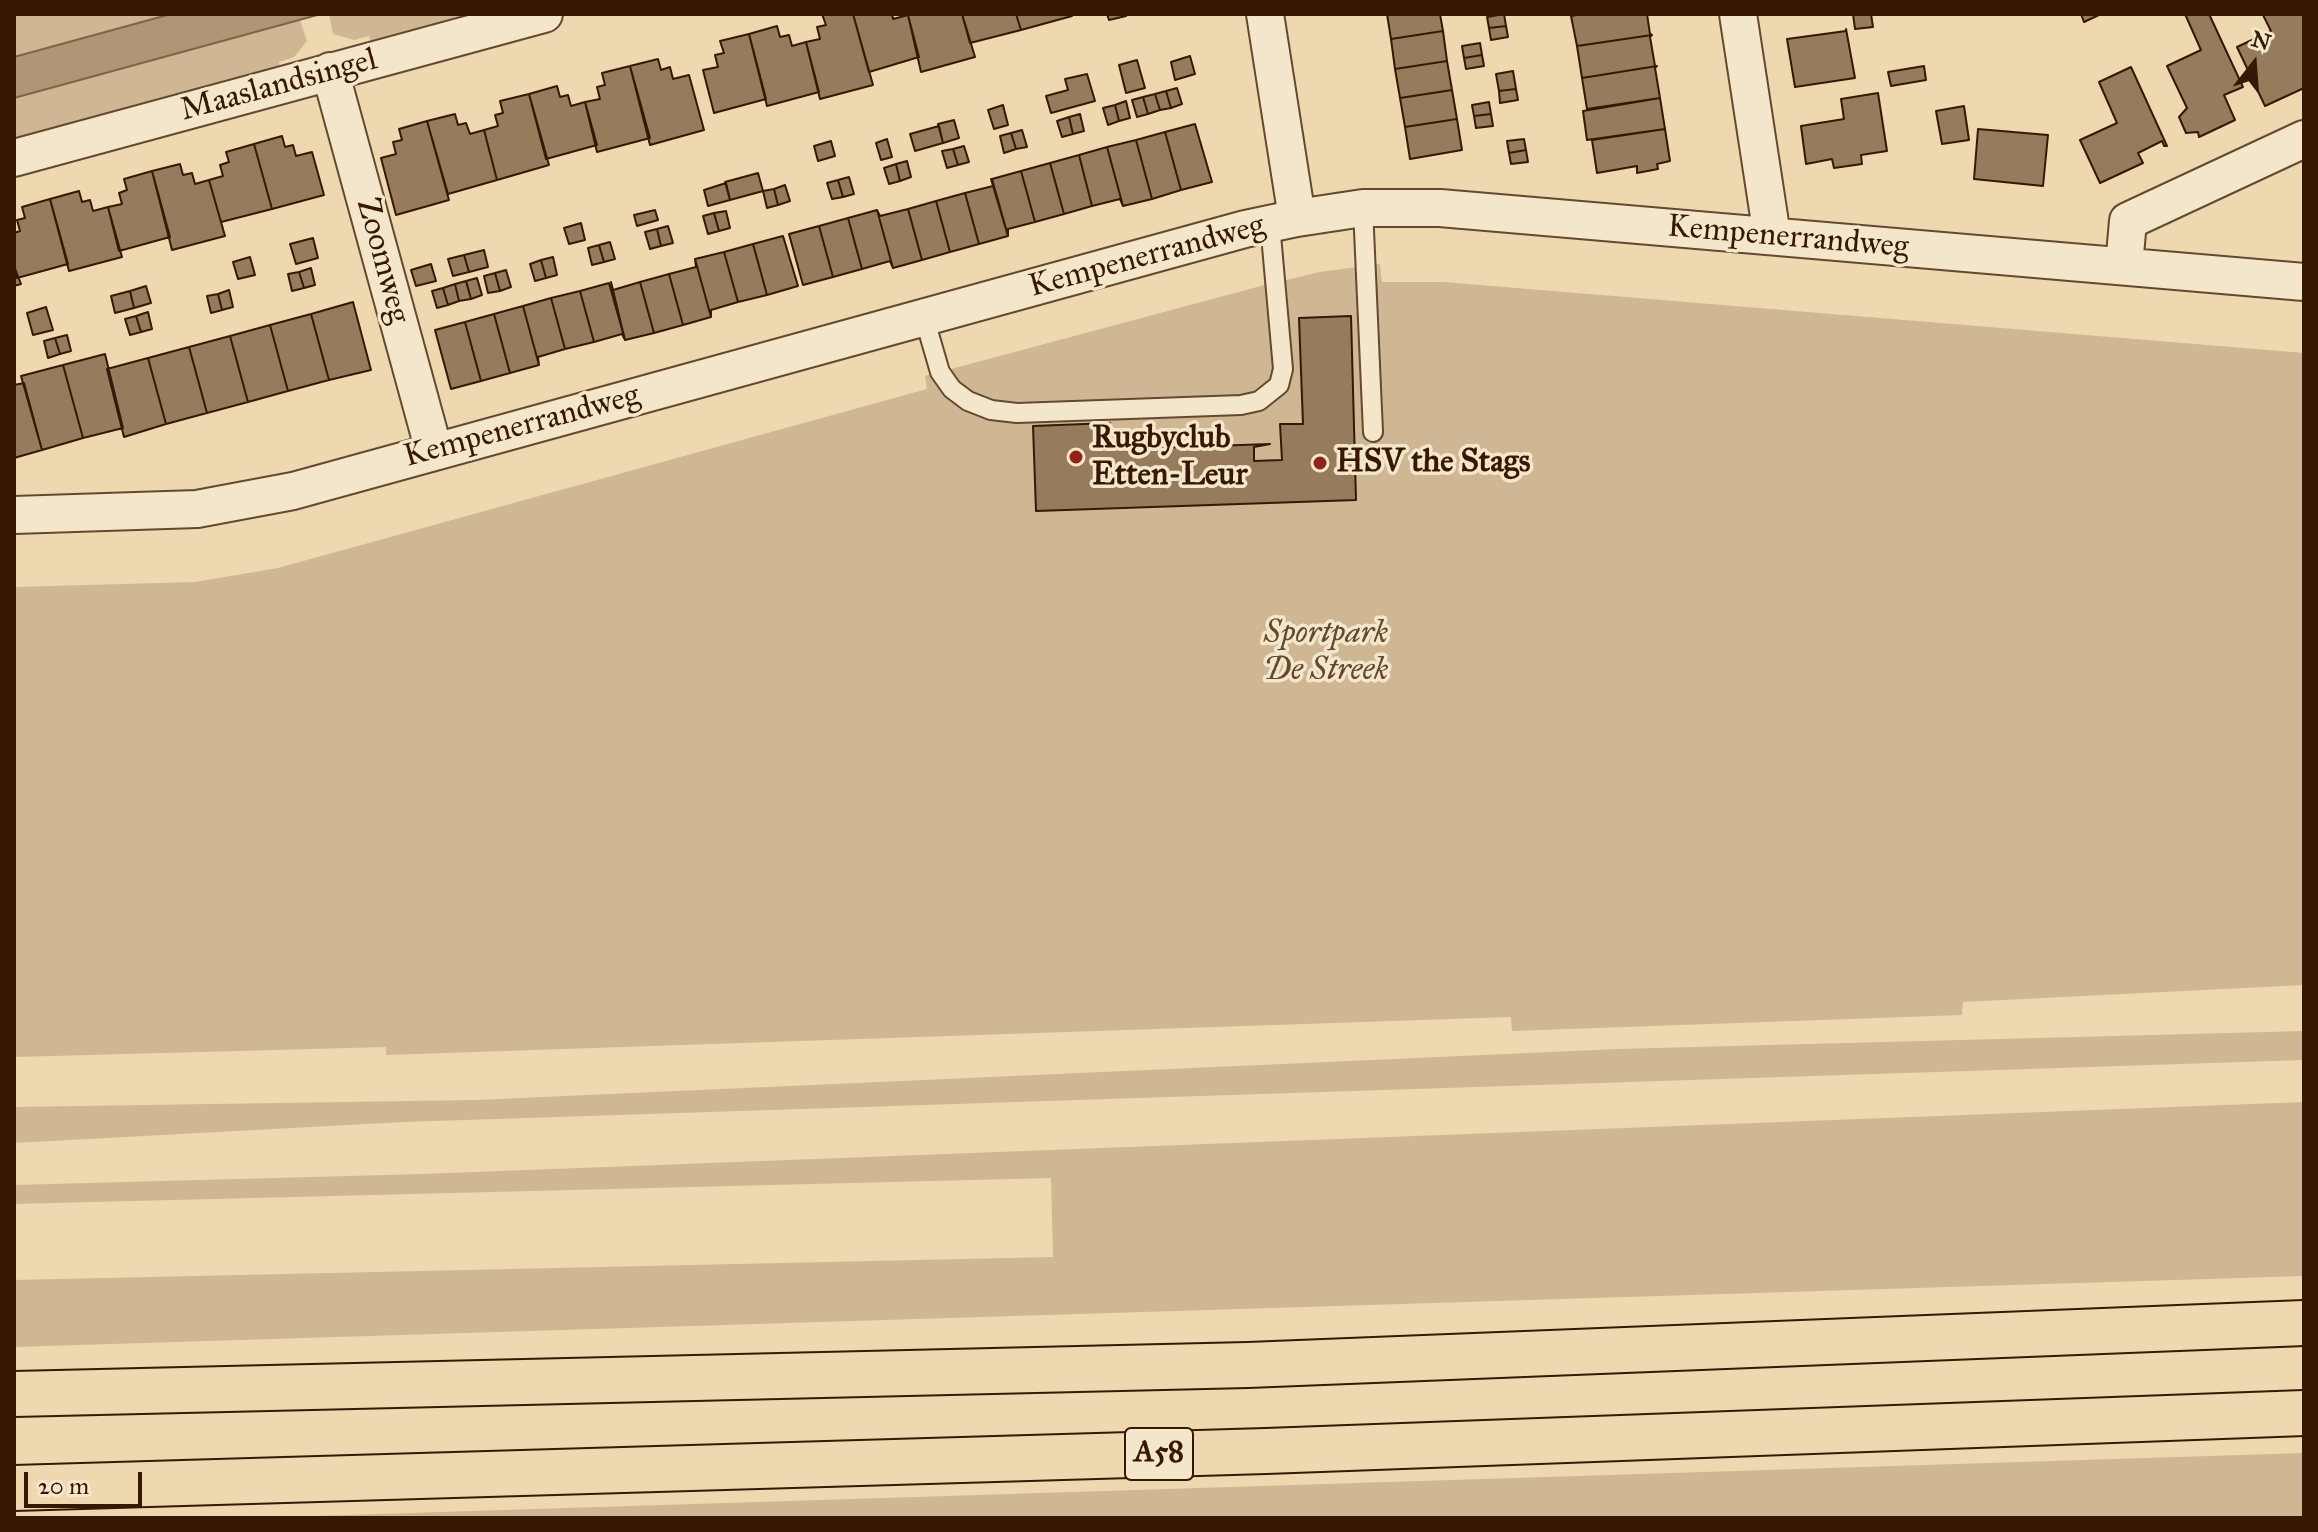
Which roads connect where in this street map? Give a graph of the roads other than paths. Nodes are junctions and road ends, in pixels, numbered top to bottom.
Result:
1 (544, 14) edge
2 (1265, 14) edge
3 (1738, 14) edge
4 (330, 71) junction
5 (2304, 139) edge
6 (14, 158) edge
7 (1363, 208) junction
8 (1283, 221) junction
9 (1772, 236) junction
10 (2124, 266) junction
11 (2304, 282) edge
12 (924, 317) junction
13 (1373, 432) dead end
14 (434, 451) junction
15 (14, 515) edge
16 (2304, 1323) edge
17 (14, 1394) edge
18 (2304, 1413) edge
19 (14, 1488) edge

1 - 4 street, Maaslandsingel
2 - 8 street
3 - 9 street
4 - 6 street, Maaslandsingel
4 - 14 street, Zoomweg
5 - 10 street
7 - 8 street, Kempenerrandweg
7 - 9 street, Kempenerrandweg
7 - 13 lane
8 - 12 street, Kempenerrandweg
8 - 12 lane
9 - 10 street, Kempenerrandweg
10 - 11 street, Kempenerrandweg
12 - 14 street, Kempenerrandweg
14 - 15 street, Kempenerrandweg
16 - 17 highway
18 - 19 highway, A58

